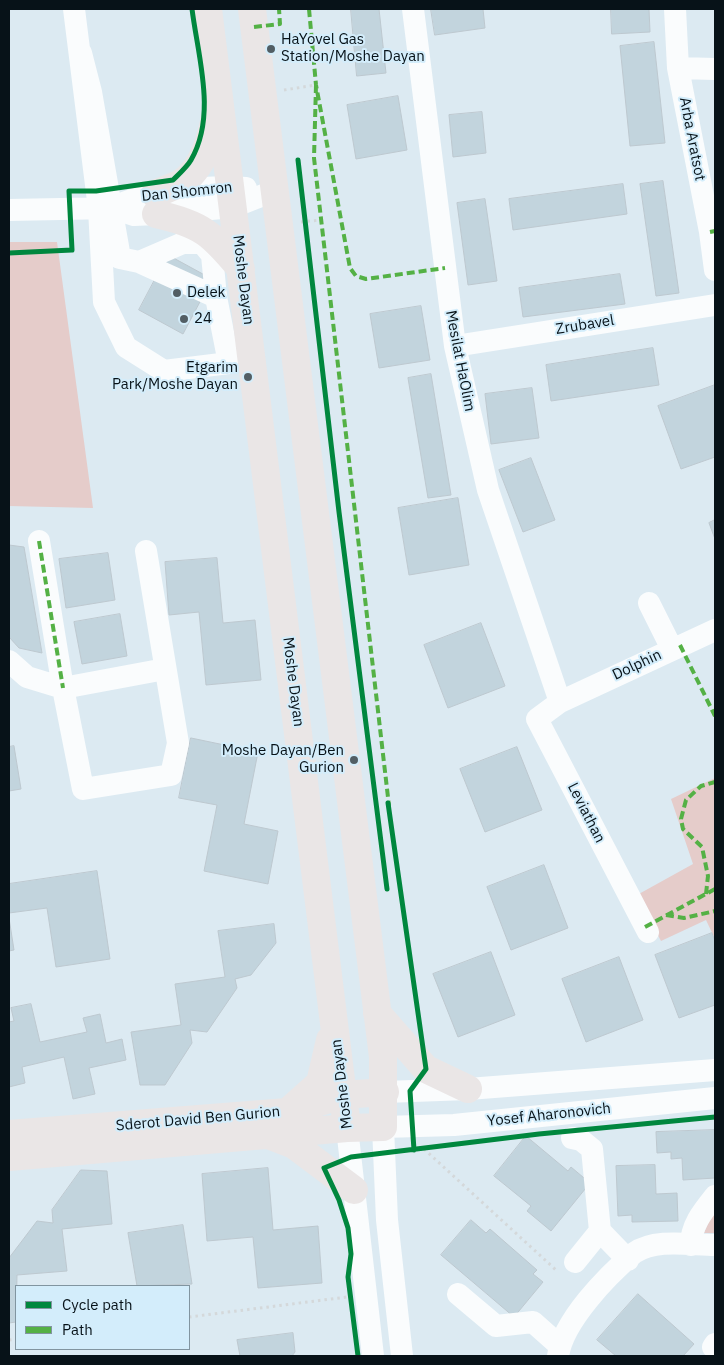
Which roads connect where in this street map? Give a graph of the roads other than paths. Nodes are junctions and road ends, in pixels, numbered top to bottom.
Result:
1 (74, 9) edge
2 (208, 9) edge
3 (252, 9) edge
4 (413, 9) edge
5 (674, 9) edge
6 (678, 68) junction
7 (715, 69) edge
8 (218, 100) junction
9 (276, 190) junction
10 (232, 197) junction
11 (156, 204) junction
12 (106, 209) junction
13 (9, 210) edge
14 (139, 262) junction
15 (241, 269) junction
16 (715, 270) edge
17 (216, 297) junction
18 (715, 305) edge
19 (455, 346) junction
20 (39, 541) dead end
21 (146, 551) dead end
22 (649, 603) dead end
23 (715, 630) edge
24 (672, 649) junction
25 (9, 661) edge
26 (165, 669) junction
27 (63, 688) junction
28 (560, 702) junction
29 (648, 932) dead end
30 (377, 1013) junction
31 (335, 1019) junction
32 (715, 1070) edge
33 (468, 1089) junction
34 (385, 1092) junction
35 (342, 1095) junction
36 (715, 1098) edge
37 (287, 1112) junction
38 (383, 1127) junction
39 (347, 1128) junction
40 (9, 1134) edge
41 (267, 1134) junction
42 (572, 1138) dead end
43 (9, 1157) edge
44 (354, 1190) junction
45 (715, 1196) edge
46 (600, 1231) junction
47 (691, 1245) junction
48 (715, 1246) edge
49 (628, 1260) junction
50 (568, 1268) road end
51 (458, 1294) dead end
52 (559, 1351) edge
53 (373, 1356) edge
54 (402, 1356) edge

1 - 12 street
2 - 8 main road, Moshe Dayan
3 - 9 main road
4 - 19 street, Mesilat HaOlim
5 - 6 street, Arba Aratsot
6 - 7 street
6 - 16 street, Arba Aratsot
8 - 10 main road, Moshe Dayan
8 - 11 main road
9 - 10 street, Dan Shomron
9 - 30 main road
10 - 11 street, Dan Shomron
10 - 15 main road, Moshe Dayan
11 - 12 street, Dan Shomron
11 - 15 main road
12 - 13 street, Dan Shomron
12 - 14 street
12 - 17 street
14 - 17 street
14 - 17 street
15 - 31 main road, Moshe Dayan
18 - 19 street, Zrubavel
19 - 28 street, Mesilat HaOlim
20 - 27 street
21 - 26 street
22 - 24 street
23 - 24 street, Dolphin
24 - 28 street, Dolphin
25 - 27 street
26 - 27 street
26 - 27 street
28 - 29 street, Leviathan
30 - 33 main road
30 - 34 main road
31 - 35 main road, Moshe Dayan
31 - 37 main road
32 - 33 street, Yosef Aharonovich
33 - 34 street, Yosef Aharonovich
34 - 35 main road, Sderot David Ben Gurion
34 - 38 main road
35 - 37 main road, Sderot David Ben Gurion
35 - 39 main road, Moshe Dayan
36 - 38 street, Yosef Aharonovich
37 - 40 main road, Sderot David Ben Gurion
38 - 39 main road, Sderot David Ben Gurion
38 - 54 street
39 - 41 main road, Sderot David Ben Gurion
39 - 44 street, Moshe Dayan
41 - 43 main road, Sderot David Ben Gurion
41 - 44 main road
42 - 46 street
44 - 53 street, Moshe Dayan
45 - 47 street
46 - 49 street
46 - 50 street
47 - 48 street
47 - 49 street
49 - 52 street
51 - 52 street

